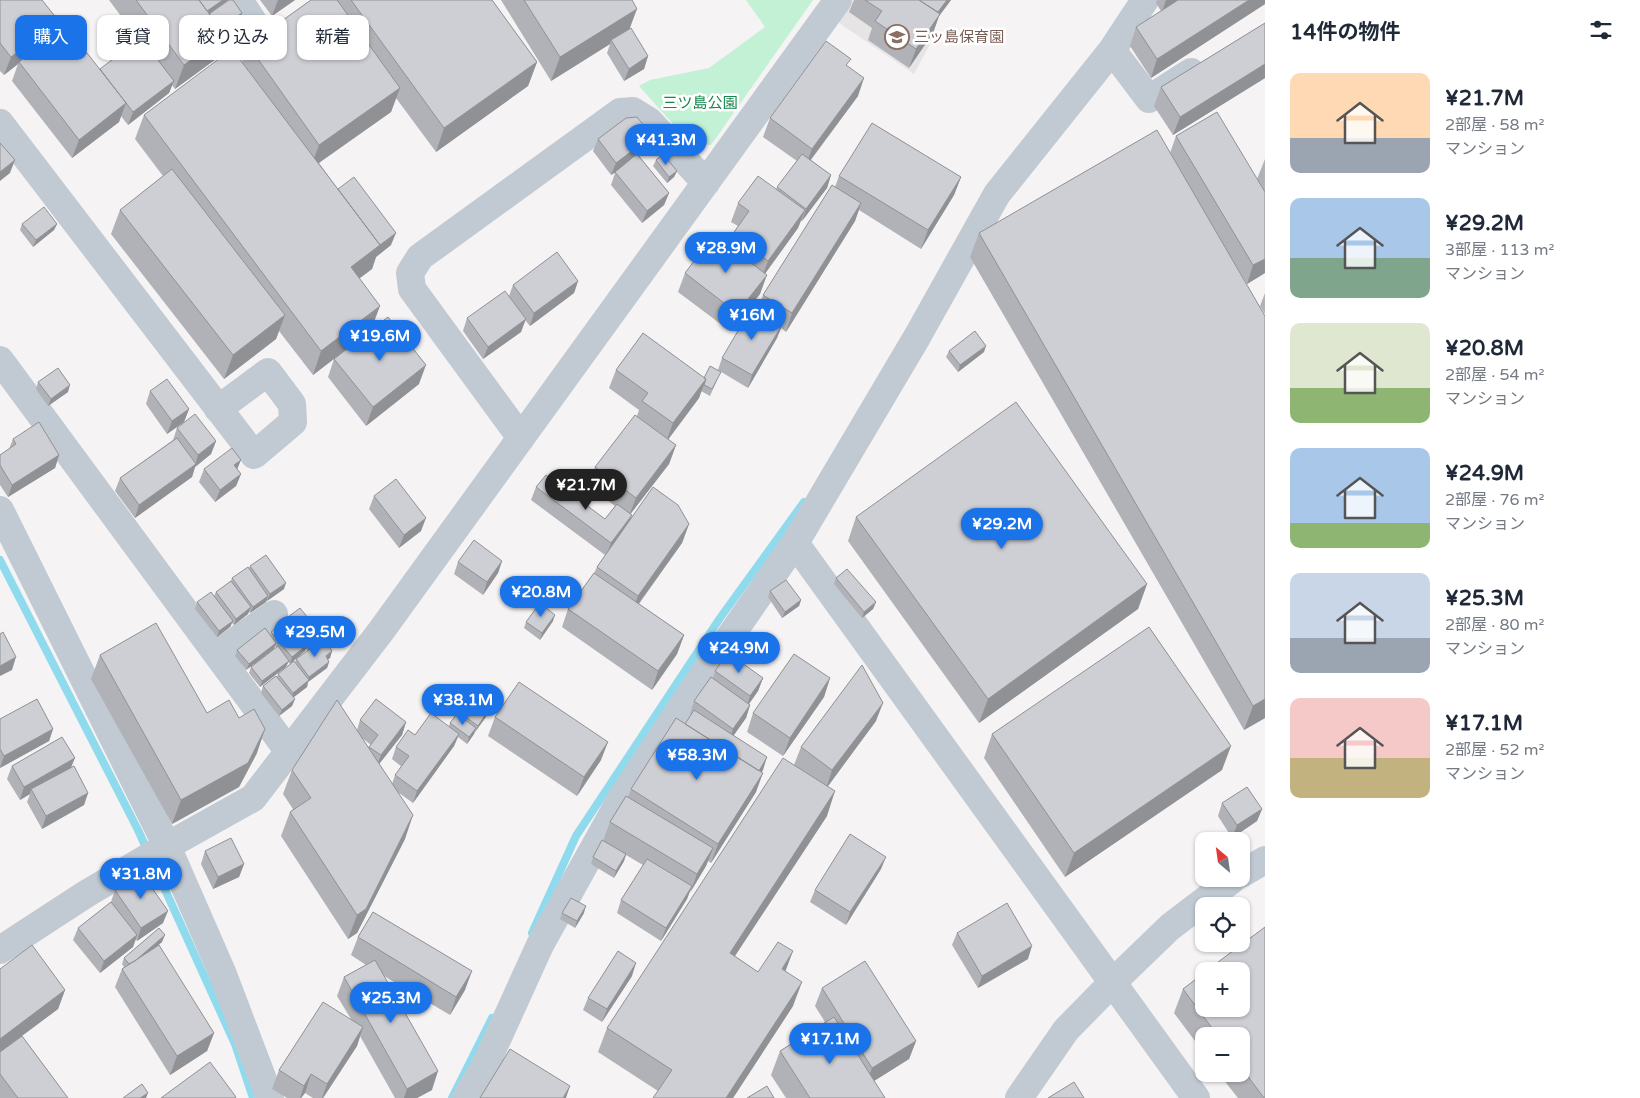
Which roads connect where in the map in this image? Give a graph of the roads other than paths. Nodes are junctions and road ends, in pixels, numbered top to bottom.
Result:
1 (239, 0) edge
2 (838, 0) edge
3 (1145, 0) edge
4 (249, 15) edge
5 (1112, 50) junction
6 (1215, 57) edge
7 (0, 123) edge
8 (706, 183) junction
9 (0, 360) edge
10 (218, 409) dead end
11 (521, 438) junction
12 (0, 510) edge
13 (795, 543) junction
14 (274, 614) dead end
15 (217, 654) junction
16 (289, 752) junction
17 (167, 846) junction
18 (1265, 860) edge
19 (1250, 869) edge
20 (1222, 888) edge
21 (0, 950) edge
22 (1113, 982) junction
23 (270, 1098) edge
24 (466, 1098) edge
25 (1019, 1098) edge
26 (1196, 1098) edge

1 - 4 street
2 - 8 street
3 - 5 street
5 - 6 street
5 - 13 street
7 - 10 street
8 - 11 street
8 - 11 street
9 - 15 street
11 - 16 street
12 - 17 street
13 - 22 street
13 - 24 street
14 - 15 street
15 - 16 street
16 - 17 street
17 - 21 street
17 - 23 street
18 - 19 street
20 - 22 street
22 - 25 street
22 - 26 street

